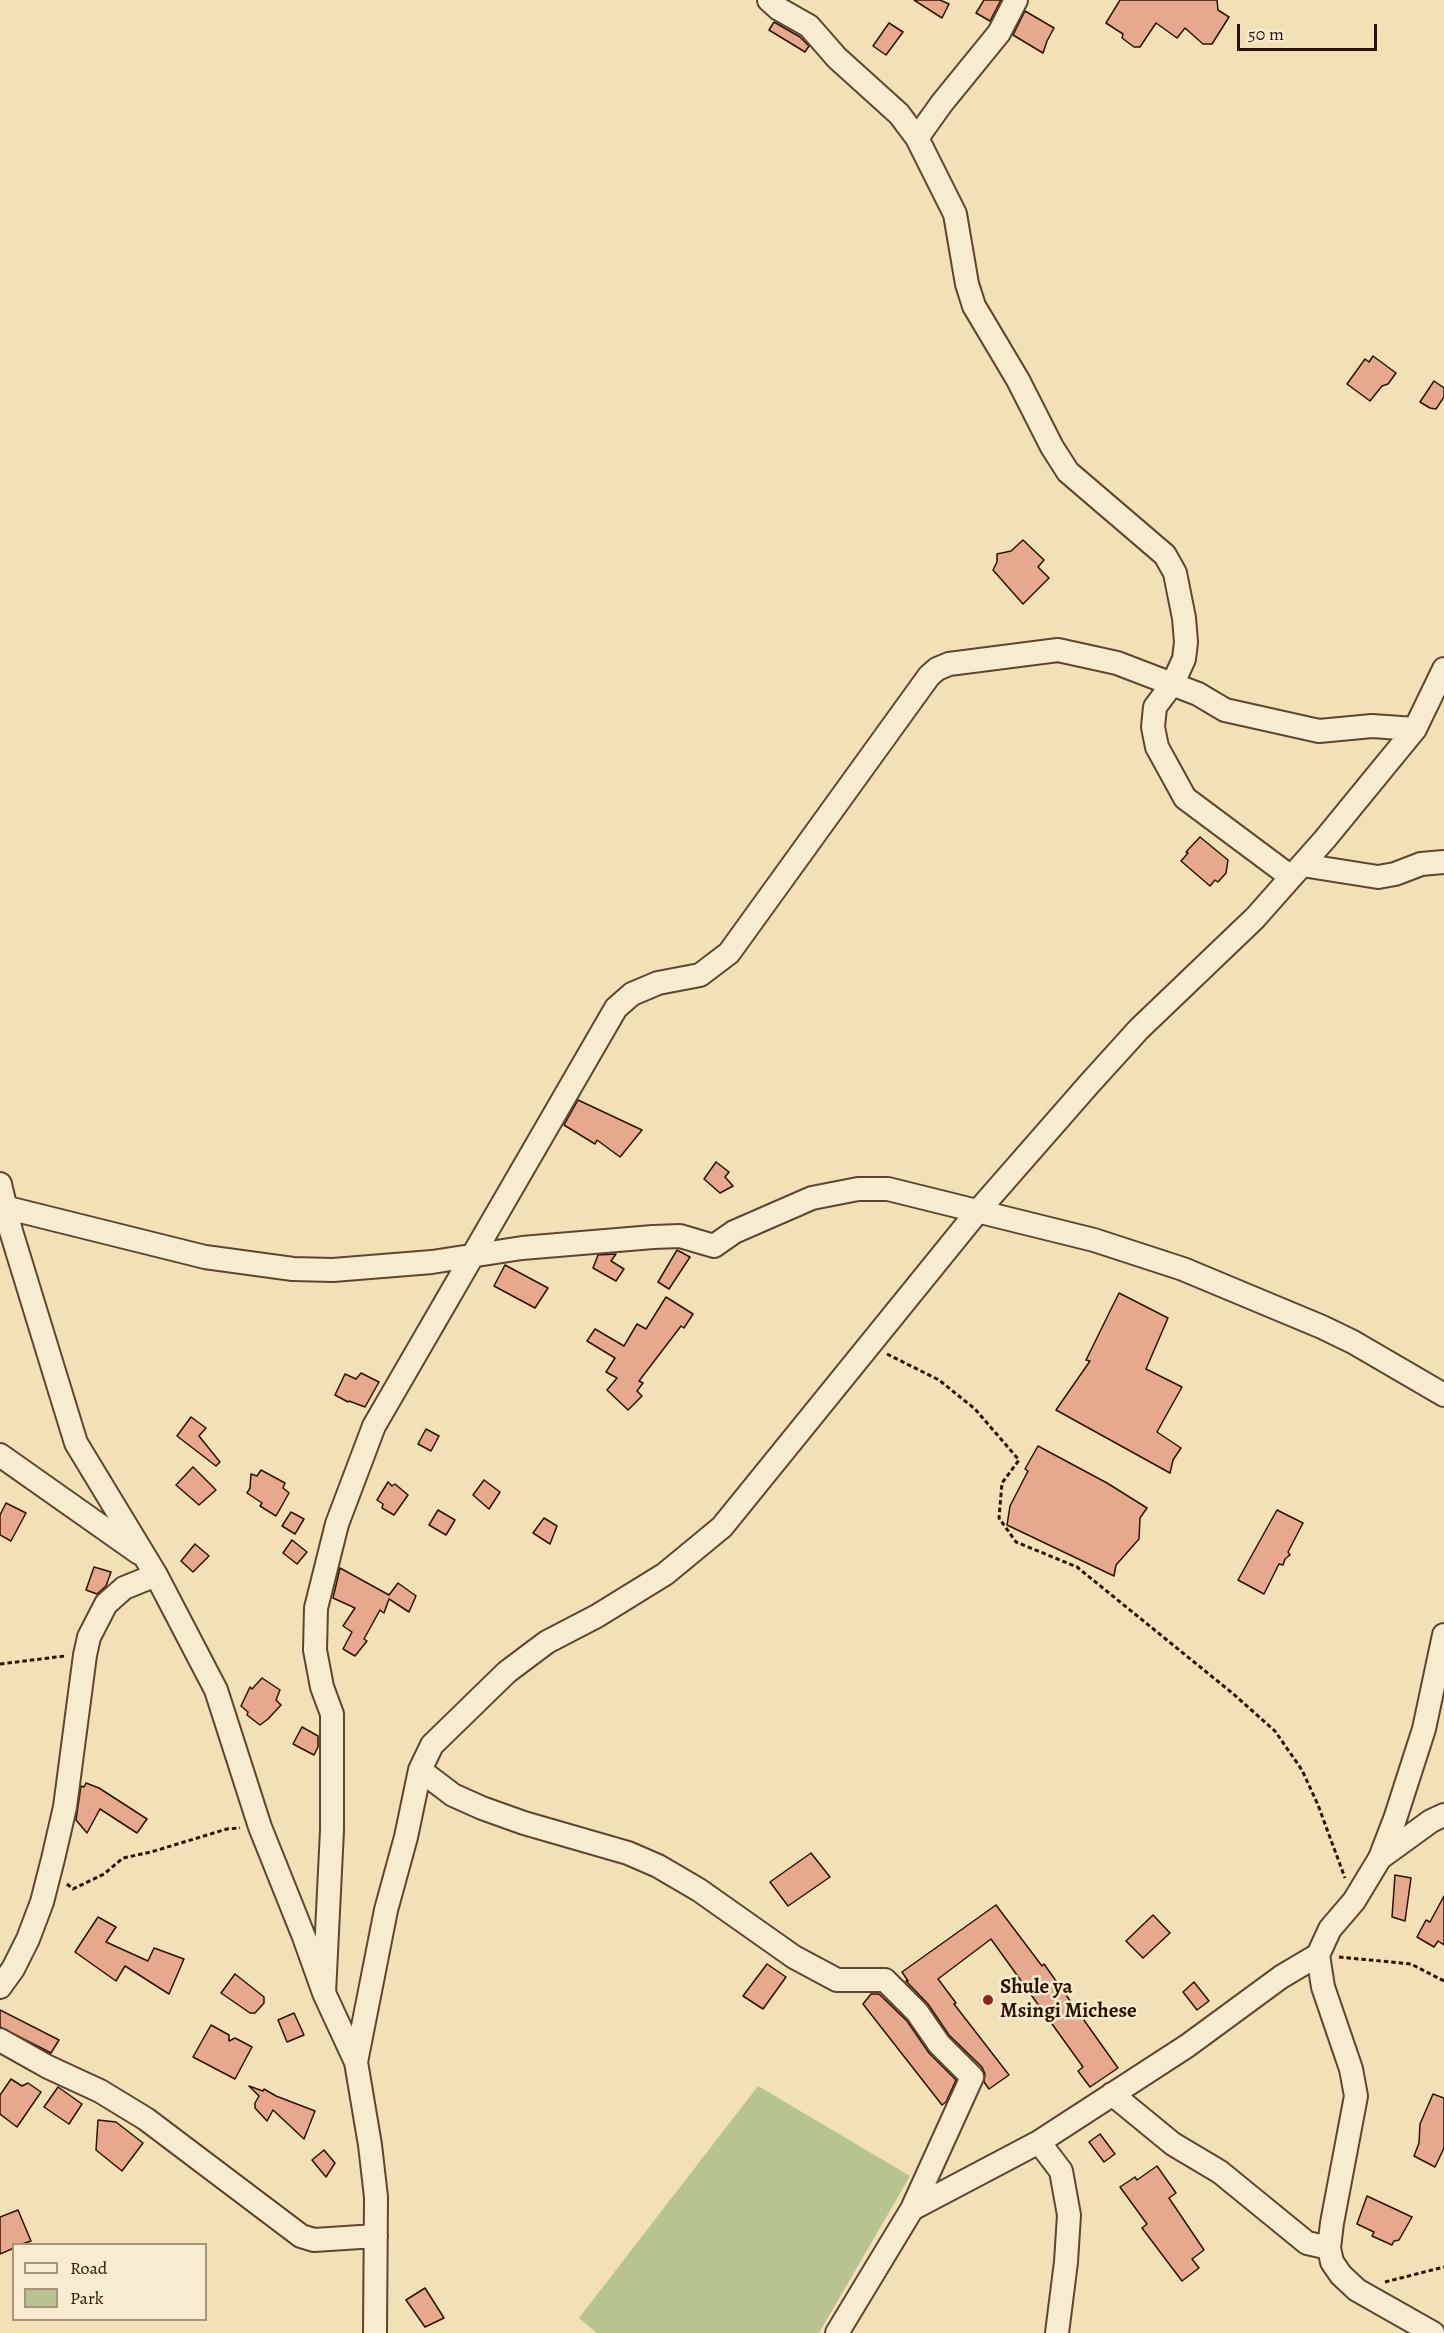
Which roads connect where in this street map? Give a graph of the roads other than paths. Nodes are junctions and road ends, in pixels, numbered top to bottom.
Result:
1 (769, 0) edge
2 (1016, 0) edge
3 (917, 138) junction
4 (1444, 669) edge
5 (1173, 683) junction
6 (1415, 729) junction
7 (1444, 862) edge
8 (1296, 871) junction
9 (2, 1194) edge
10 (978, 1212) junction
11 (474, 1254) junction
12 (1444, 1395) edge
13 (0, 1455) edge
14 (150, 1566) junction
15 (1444, 1635) edge
16 (420, 1770) junction
17 (1444, 1815) edge
18 (1380, 1857) junction
19 (1318, 1955) junction
20 (0, 1987) edge
21 (324, 1993) junction
22 (0, 2040) edge
23 (356, 2062) junction
24 (1112, 2094) junction
25 (1039, 2142) junction
26 (912, 2209) junction
27 (376, 2236) junction
28 (1329, 2248) junction
29 (375, 2333) edge
30 (837, 2333) edge
31 (1057, 2333) edge
32 (1433, 2333) edge

1 - 3 street
2 - 3 street
3 - 5 street
4 - 6 street
5 - 6 street
5 - 8 street
5 - 11 street
6 - 8 street
7 - 8 street
8 - 10 street
9 - 11 street
9 - 14 street
10 - 11 street
10 - 12 street
10 - 16 street
11 - 21 street
13 - 14 street
14 - 20 street
14 - 21 street
15 - 18 street
16 - 23 street
16 - 26 street
17 - 18 street
18 - 19 street
19 - 24 street
19 - 28 street
21 - 23 street
22 - 27 street
23 - 27 street
24 - 25 street
24 - 28 street
25 - 26 street
25 - 31 street
26 - 30 street
27 - 29 street
28 - 32 street

